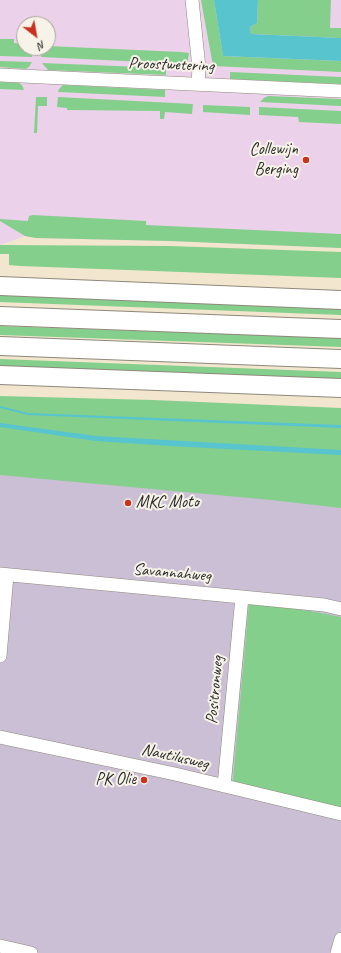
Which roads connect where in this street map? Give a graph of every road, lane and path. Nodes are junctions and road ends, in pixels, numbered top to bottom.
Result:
1 (192, 0) edge
2 (0, 75) edge
3 (198, 84) junction
4 (341, 91) edge
5 (0, 286) edge
6 (341, 300) edge
7 (0, 316) edge
8 (341, 329) edge
9 (0, 346) edge
10 (341, 359) edge
11 (0, 375) edge
12 (341, 388) edge
13 (4, 575) edge
14 (242, 597) junction
15 (341, 609) edge
16 (0, 656) edge
17 (0, 737) edge
18 (224, 786) junction
19 (341, 814) edge
20 (341, 939) edge
21 (0, 946) edge
22 (31, 953) edge
23 (338, 953) edge

1 - 3 street
2 - 3 street, Proostwetering
3 - 4 street, Proostwetering
5 - 6 highway
7 - 8 highway
9 - 10 highway
11 - 12 highway
13 - 14 street, Savannahweg
13 - 16 street
14 - 15 street, Savannahweg
14 - 18 street, Positronweg
17 - 18 street, Nautilusweg
18 - 19 street, Nautilusweg
20 - 23 street
21 - 22 street

